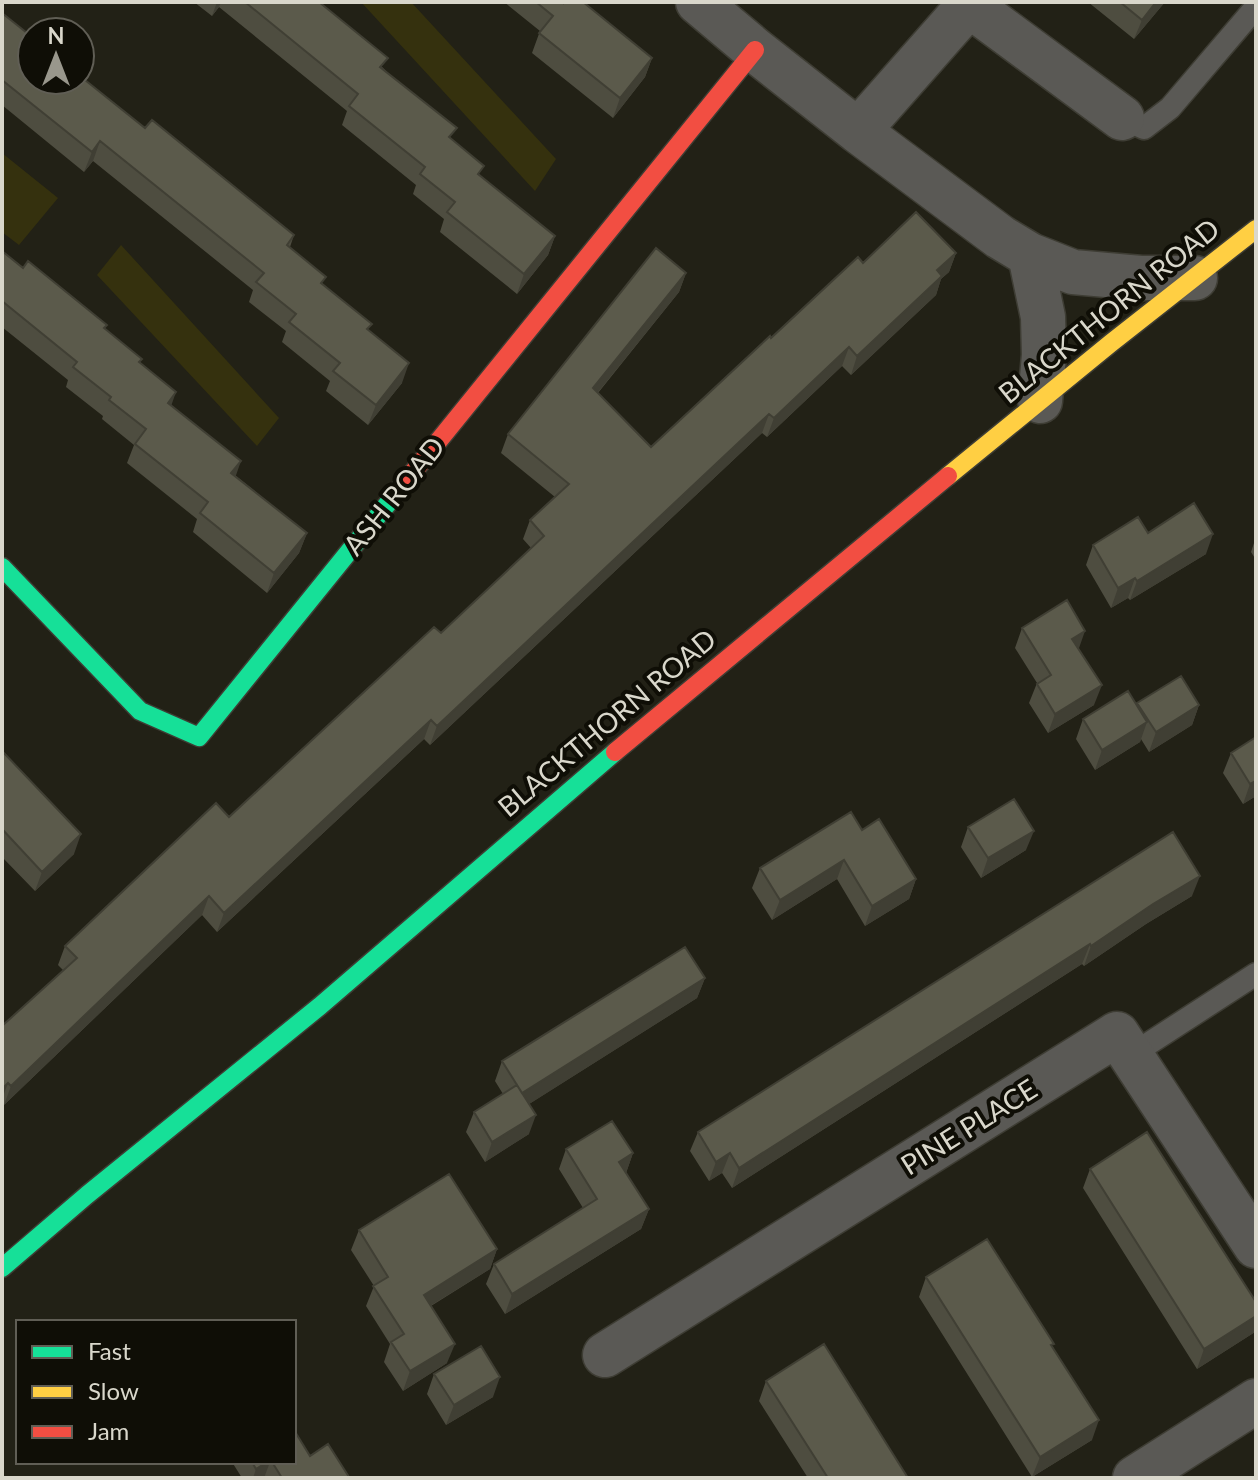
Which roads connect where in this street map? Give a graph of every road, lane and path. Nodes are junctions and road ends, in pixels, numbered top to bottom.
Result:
1 (698, 2) edge
2 (967, 4) edge
3 (1256, 7) edge
4 (755, 50) junction
5 (1122, 118) joint
6 (858, 131) junction
7 (1256, 229) edge
8 (1030, 255) junction
9 (1195, 278) junction
10 (1040, 401) junction
11 (2, 567) edge
12 (1256, 974) edge
13 (1131, 1055) junction
14 (1256, 1246) edge
15 (2, 1268) edge
16 (605, 1355) dead end
17 (1256, 1401) edge
18 (1135, 1478) edge

1 - 4 street
2 - 5 street
2 - 6 street
3 - 5 lane
4 - 6 street
4 - 11 street, ASH ROAD
6 - 8 street
7 - 9 street, BLACKTHORN ROAD
8 - 9 street
8 - 10 street
9 - 10 street, BLACKTHORN ROAD
10 - 15 street, BLACKTHORN ROAD
12 - 13 lane
13 - 14 street
13 - 16 street, PINE PLACE
17 - 18 street

